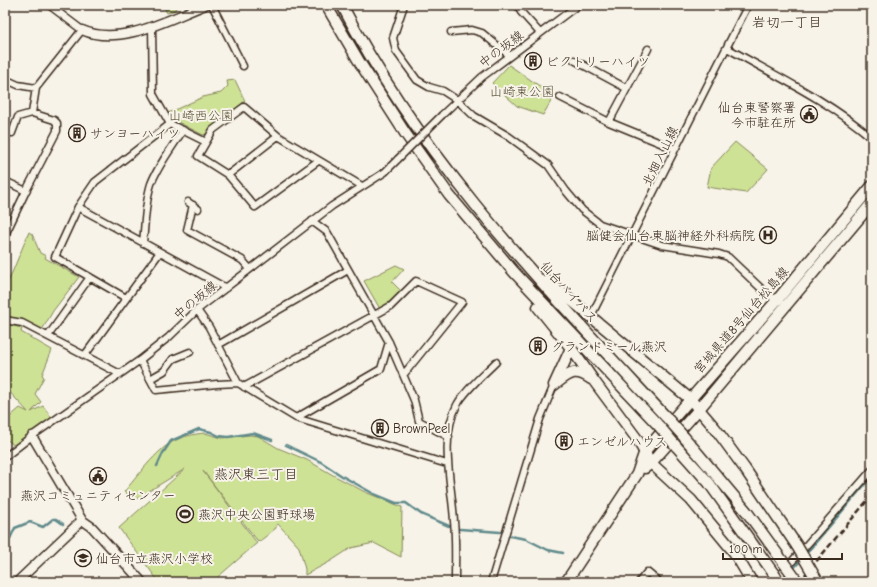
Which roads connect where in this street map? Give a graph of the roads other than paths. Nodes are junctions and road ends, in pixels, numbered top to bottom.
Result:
1 (48, 5) edge
2 (205, 5) edge
3 (212, 5) edge
4 (326, 5) edge
5 (342, 5) edge
6 (404, 5) edge
7 (518, 5) edge
8 (578, 5) edge
9 (748, 5) edge
10 (152, 26) junction
11 (82, 30) junction
12 (451, 32) dead end
13 (540, 34) junction
14 (727, 48) junction
15 (648, 49) dead end
16 (510, 56) junction
17 (574, 60) dead end
18 (242, 66) dead end
19 (5, 79) edge
20 (36, 88) junction
21 (626, 88) junction
22 (560, 98) dead end
23 (457, 100) junction
24 (32, 113) junction
25 (609, 122) junction
26 (170, 124) junction
27 (5, 130) edge
28 (183, 130) junction
29 (278, 136) junction
30 (872, 138) edge
31 (206, 142) junction
32 (675, 149) junction
33 (318, 161) junction
34 (228, 175) junction
35 (5, 181) edge
36 (362, 186) junction
37 (872, 186) edge
38 (26, 191) junction
39 (872, 202) edge
40 (193, 205) dead end
41 (78, 207) junction
42 (312, 221) junction
43 (6, 232) edge
44 (633, 235) junction
45 (143, 243) junction
46 (160, 252) junction
47 (526, 264) junction
48 (250, 270) junction
49 (348, 270) junction
50 (514, 272) junction
51 (90, 277) junction
52 (226, 288) junction
53 (126, 298) junction
54 (778, 299) junction
55 (786, 305) junction
56 (197, 310) junction
57 (374, 316) junction
58 (592, 316) junction
59 (5, 320) edge
60 (48, 336) junction
61 (389, 342) junction
62 (218, 345) junction
63 (571, 348) junction
64 (190, 352) dead end
65 (85, 355) junction
66 (140, 360) junction
67 (496, 362) dead end
68 (120, 374) junction
69 (404, 374) junction
70 (150, 379) junction
71 (594, 381) junction
72 (241, 385) junction
73 (554, 385) junction
74 (690, 399) junction
75 (699, 410) junction
76 (296, 418) junction
77 (32, 436) junction
78 (448, 437) junction
79 (645, 451) junction
80 (5, 457) edge
81 (651, 462) junction
82 (447, 464) junction
83 (872, 470) edge
84 (637, 474) junction
85 (82, 520) junction
86 (776, 579) edge
87 (17, 582) edge
88 (142, 582) edge
89 (455, 582) edge
90 (491, 582) edge
91 (566, 582) edge
92 (639, 582) edge
93 (659, 582) edge
94 (752, 582) edge
95 (798, 582) edge
96 (818, 582) edge

1 - 11 street
2 - 10 street
3 - 18 street
4 - 50 main road, 仙台バイパス
5 - 47 main road, 仙台バイパス
6 - 23 street
7 - 13 street
8 - 13 street, 中の坂線
9 - 14 street, 北畑入山線
10 - 11 street
10 - 26 street
11 - 20 street
12 - 16 street
13 - 16 street, 中の坂線
14 - 30 street
14 - 32 street, 北畑入山線
15 - 21 street
16 - 23 street, 中の坂線
17 - 21 street
19 - 20 street
20 - 24 street
21 - 25 street
22 - 25 street
23 - 36 street, 中の坂線, bridge
23 - 44 street
24 - 27 street
24 - 38 street
25 - 32 street
26 - 28 street
26 - 41 street
28 - 31 street
28 - 45 street
29 - 31 street
29 - 33 street
29 - 34 street
31 - 34 street
32 - 44 street, 北畑入山線
33 - 34 street
33 - 36 street
35 - 38 street
36 - 42 street, 中の坂線
37 - 54 main road, 宮城県道8号仙台松島線
38 - 43 street
39 - 55 main road, 宮城県道8号仙台松島線
40 - 48 street
41 - 45 street
41 - 51 street
42 - 48 street, 中の坂線
42 - 49 street
44 - 54 street
44 - 58 street, 北畑入山線
45 - 46 street
46 - 52 street
46 - 53 street
47 - 58 main road
47 - 95 main road, 仙台バイパス, bridge
48 - 52 street, 中の坂線
49 - 57 street
49 - 62 street
50 - 63 main road
50 - 86 main road, 仙台バイパス, bridge
51 - 53 street
51 - 60 street
52 - 56 street, 中の坂線
53 - 65 street
54 - 55 street
54 - 74 main road, 宮城県道8号仙台松島線
55 - 75 main road, 宮城県道8号仙台松島線
56 - 62 street
56 - 66 street, 中の坂線
57 - 61 street
57 - 69 street
57 - 72 street
58 - 74 main road
59 - 60 street
60 - 65 street
61 - 69 street
61 - 76 street
62 - 72 street
63 - 71 main road
63 - 73 main road
64 - 70 street
65 - 68 street
66 - 68 street, 中の坂線
66 - 70 street
67 - 78 street
68 - 77 street, 中の坂線
69 - 78 street
70 - 72 street
71 - 73 main road
71 - 79 main road
72 - 76 street
73 - 90 street
74 - 75 main road
74 - 79 main road, 宮城県道8号仙台松島線
75 - 81 main road, 宮城県道8号仙台松島線
75 - 96 main road, bridge
76 - 82 street
77 - 80 street, 中の坂線
77 - 85 street
78 - 82 street
79 - 81 main road
79 - 84 main road, 宮城県道8号仙台松島線
81 - 84 main road, 宮城県道8号仙台松島線
81 - 94 main road
82 - 89 street
83 - 86 street
84 - 91 main road, 宮城県道8号仙台松島線
85 - 87 street
85 - 88 street
92 - 93 street

